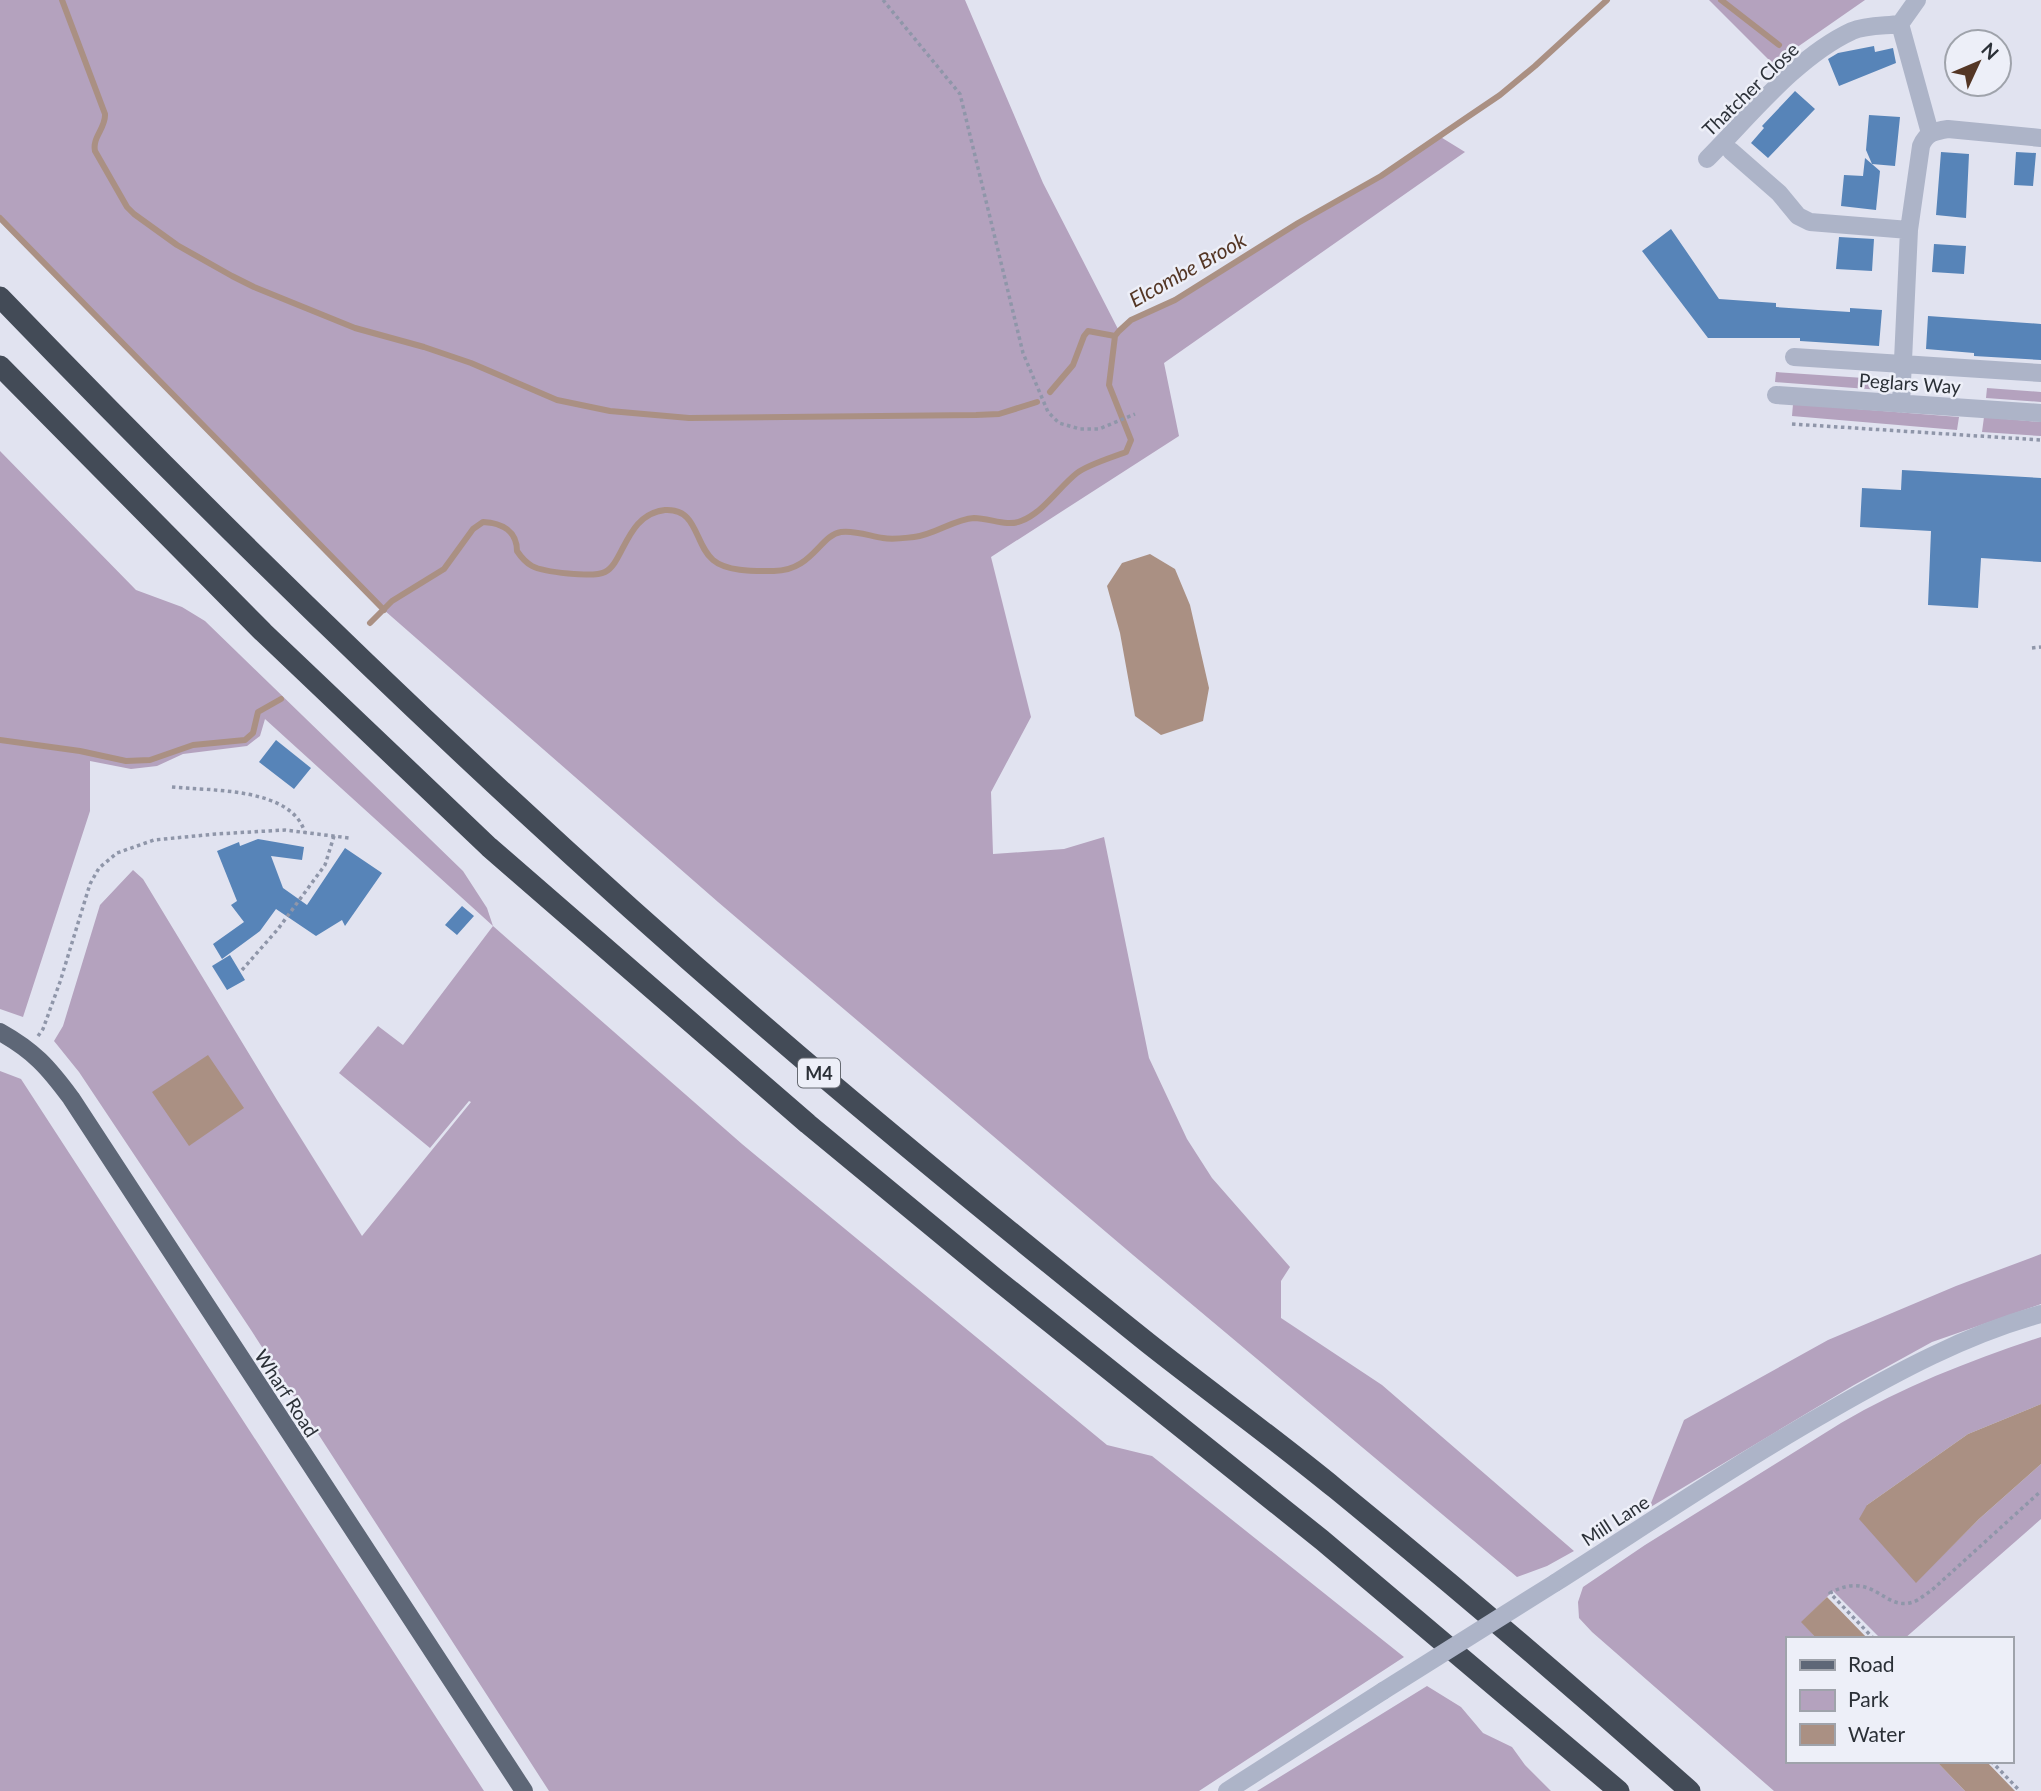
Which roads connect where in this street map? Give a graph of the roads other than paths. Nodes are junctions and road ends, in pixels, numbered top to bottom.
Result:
1 (1917, 0) edge
2 (1900, 24) junction
3 (1930, 133) junction
4 (2041, 138) edge
5 (1731, 151) dead end
6 (1707, 159) dead end
7 (1909, 230) junction
8 (0, 297) edge
9 (1794, 357) dead end
10 (1904, 365) junction
11 (0, 366) edge
12 (2041, 373) edge
13 (1776, 395) dead end
14 (1901, 404) junction
15 (2041, 413) edge
16 (0, 1032) edge
17 (2041, 1314) edge
18 (524, 1791) edge
19 (1227, 1791) edge
20 (1619, 1791) edge
21 (1690, 1791) edge

1 - 2 street
2 - 3 street
2 - 6 street, Thatcher Close
3 - 4 street
3 - 7 street
5 - 7 street
7 - 10 street
8 - 21 highway, M4
9 - 10 street
10 - 12 street
10 - 14 street
11 - 20 highway, M4
13 - 14 street, Peglars Way
14 - 15 street, Peglars Way
16 - 18 main road, Wharf Road
17 - 19 street, Mill Lane, bridge

